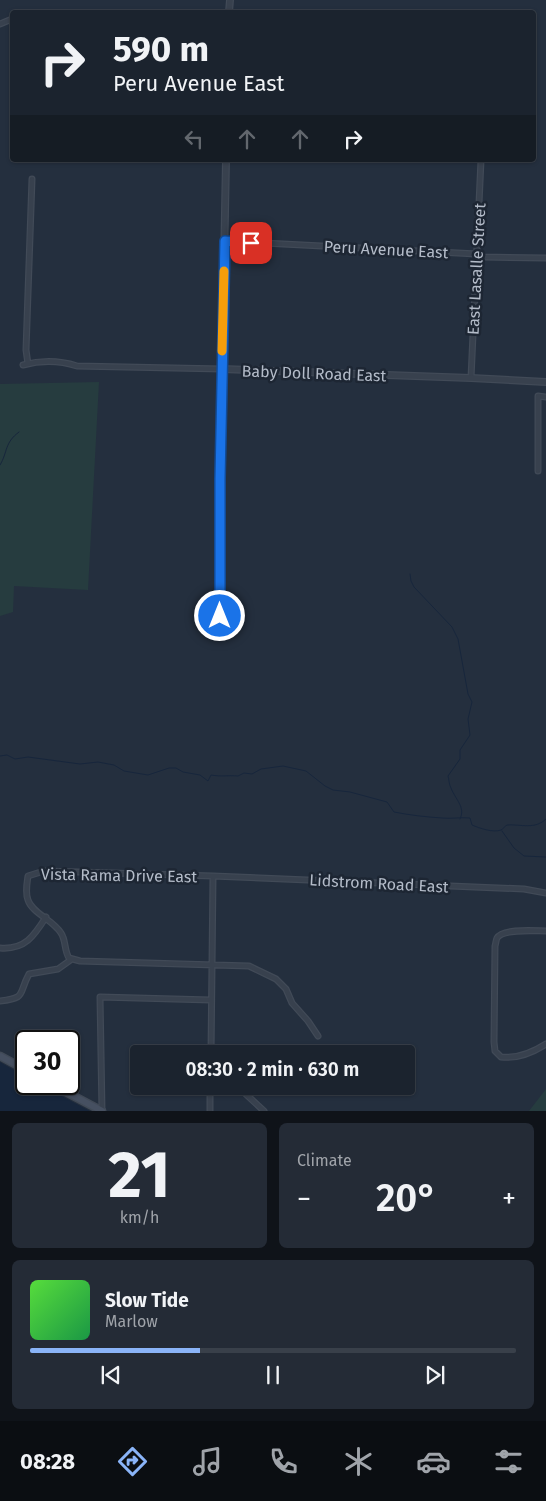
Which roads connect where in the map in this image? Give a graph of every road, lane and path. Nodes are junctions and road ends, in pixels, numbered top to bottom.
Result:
1 (226, 162) edge
2 (481, 162) edge
3 (32, 179) dead end
4 (225, 241) junction
5 (477, 254) junction
6 (546, 258) edge
7 (222, 370) junction
8 (471, 378) junction
9 (546, 382) edge
10 (546, 396) edge
11 (538, 471) dead end
12 (220, 616) dead end
13 (213, 876) junction
14 (546, 893) edge
15 (46, 917) junction
16 (546, 931) edge
17 (0, 948) edge
18 (72, 959) junction
19 (212, 964) junction
20 (212, 1000) junction
21 (0, 1001) edge
22 (318, 1036) dead end
23 (546, 1044) edge
24 (211, 1045) edge
25 (0, 1056) edge
26 (15, 1064) edge
27 (72, 1095) edge
28 (210, 1095) edge
29 (247, 1095) edge
30 (102, 1111) edge
31 (210, 1111) edge
32 (264, 1111) edge

1 - 4 street
2 - 5 street, East Lasalle Street
3 - 7 street, Baby Doll Road East
4 - 5 street, Peru Avenue East
4 - 7 street
5 - 6 street, Peru Avenue East
5 - 8 street, East Lasalle Street
7 - 8 street, Baby Doll Road East
7 - 12 street
8 - 9 street, Baby Doll Road East
10 - 11 street
13 - 14 street, Lidstrom Road East
13 - 15 street, Vista Rama Drive East
13 - 19 street
15 - 17 street
15 - 18 street, Vista Rama Drive East
16 - 23 street
18 - 19 street
18 - 21 street
19 - 20 street
19 - 22 street
20 - 24 street
20 - 30 street
25 - 26 main road
27 - 30 main road
28 - 31 street
29 - 32 street

